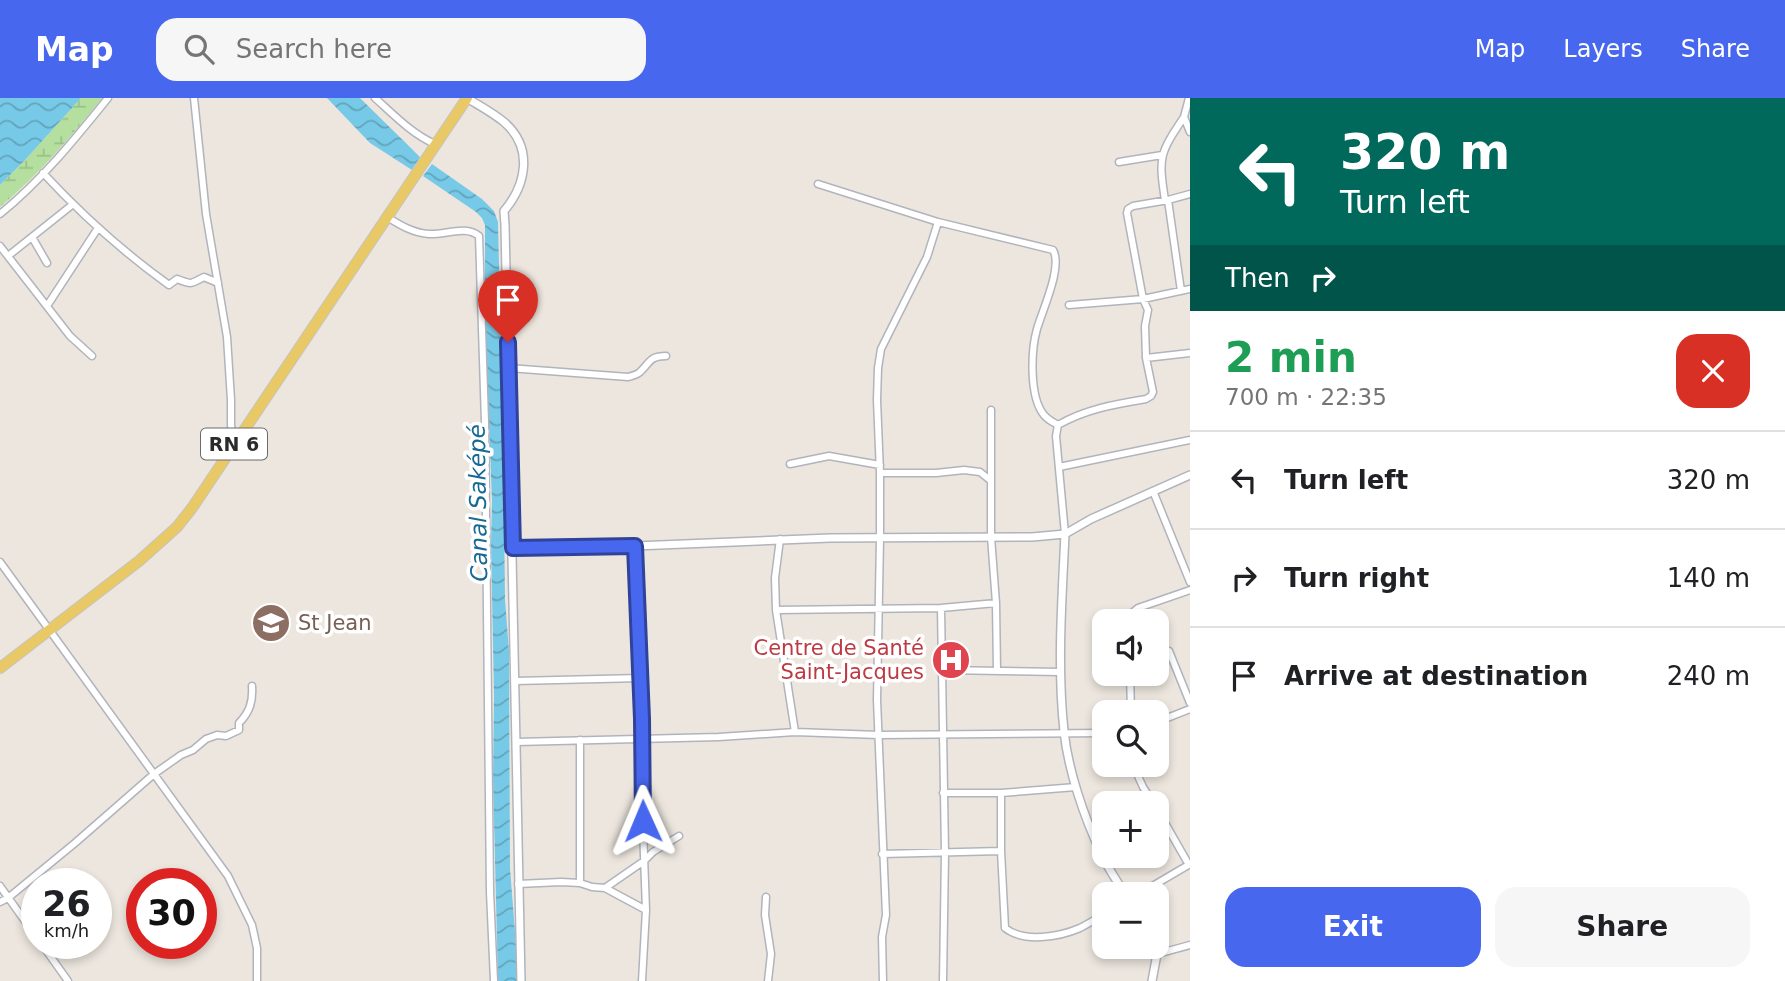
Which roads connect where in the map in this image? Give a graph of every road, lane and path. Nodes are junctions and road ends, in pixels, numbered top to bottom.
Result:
1 (108, 98) edge
2 (194, 98) edge
3 (375, 98) edge
4 (467, 98) edge
5 (1189, 98) edge
6 (1184, 117) junction
7 (1190, 132) edge
8 (434, 147) junction
9 (1162, 155) junction
10 (1119, 162) dead end
11 (43, 173) junction
12 (818, 184) dead end
13 (1190, 194) edge
14 (1167, 200) junction
15 (72, 205) junction
16 (0, 214) edge
17 (387, 217) junction
18 (938, 222) junction
19 (98, 228) junction
20 (32, 237) junction
21 (0, 246) edge
22 (8, 256) junction
23 (47, 263) dead end
24 (218, 283) junction
25 (1190, 289) edge
26 (1181, 291) junction
27 (1143, 299) junction
28 (1069, 305) dead end
29 (47, 306) junction
30 (1190, 353) edge
31 (92, 356) dead end
32 (666, 356) dead end
33 (1146, 358) junction
34 (509, 368) junction
35 (991, 410) dead end
36 (1058, 425) junction
37 (1190, 440) edge
38 (237, 441) junction
39 (790, 464) dead end
40 (1059, 467) junction
41 (880, 469) junction
42 (1190, 475) edge
43 (990, 480) junction
44 (1153, 491) junction
45 (1065, 534) junction
46 (990, 537) junction
47 (880, 538) junction
48 (780, 539) junction
49 (635, 546) junction
50 (513, 548) junction
51 (0, 562) edge
52 (1190, 582) edge
53 (1190, 590) edge
54 (996, 603) junction
55 (941, 608) junction
56 (1136, 609) edge
57 (776, 610) junction
58 (879, 610) junction
59 (50, 629) junction
60 (1169, 651) dead end
61 (0, 668) edge
62 (942, 670) junction
63 (997, 671) junction
64 (1060, 672) junction
65 (641, 678) junction
66 (515, 681) junction
67 (252, 686) dead end
68 (1190, 703) edge
69 (1190, 709) edge
70 (1169, 717) edge
71 (795, 732) junction
72 (1064, 733) junction
73 (1092, 733) edge
74 (879, 735) junction
75 (943, 735) junction
76 (580, 740) junction
77 (643, 740) junction
78 (516, 742) junction
79 (154, 774) junction
80 (1076, 787) junction
81 (943, 793) junction
82 (1001, 793) junction
83 (1169, 830) edge
84 (679, 836) dead end
85 (1001, 850) junction
86 (945, 853) junction
87 (882, 854) junction
88 (644, 861) junction
89 (1189, 865) edge
90 (1118, 882) edge
91 (1160, 882) edge
92 (580, 883) junction
93 (518, 884) junction
94 (0, 886) edge
95 (605, 888) junction
96 (766, 897) dead end
97 (8, 898) junction
98 (0, 902) edge
99 (646, 910) junction
100 (21, 916) edge
101 (1092, 921) edge
102 (1190, 945) edge
103 (1169, 948) edge
104 (52, 959) edge
105 (1155, 959) edge
106 (67, 981) edge
107 (257, 981) edge
108 (494, 981) edge
109 (521, 981) edge
110 (642, 981) edge
111 (768, 981) edge
112 (883, 981) edge
113 (943, 981) edge
114 (1152, 981) edge

1 - 11 street
2 - 24 street
3 - 8 street
4 - 8 main road, RN 6
4 - 34 street
5 - 6 street
6 - 7 street
6 - 9 street
8 - 17 main road, RN 6
9 - 10 street
9 - 14 street
11 - 15 street
11 - 16 street
12 - 18 street
13 - 14 street
14 - 26 street
14 - 27 street
15 - 19 street
15 - 20 street
17 - 38 main road, RN 6
17 - 108 street
18 - 36 street
18 - 41 street
19 - 24 street
19 - 29 street
20 - 22 street
20 - 23 street
21 - 22 street
22 - 29 street
24 - 38 street
25 - 26 street
26 - 27 street
27 - 28 street
27 - 33 street
29 - 31 street
30 - 33 street
32 - 34 street
33 - 36 street
34 - 50 street
35 - 43 street
36 - 40 street
37 - 40 street
38 - 59 main road, RN 6
39 - 41 street
40 - 45 street
41 - 43 street
41 - 47 street
42 - 44 street
43 - 46 street
44 - 45 street
44 - 52 street
45 - 46 street
45 - 64 street
46 - 47 street
46 - 54 street
47 - 48 street
47 - 58 street
48 - 49 street
48 - 57 street
49 - 50 street
49 - 65 street
50 - 66 street
51 - 59 street
53 - 56 street
54 - 55 street
54 - 63 street
55 - 58 street
55 - 62 street
57 - 58 street
57 - 71 street
58 - 74 street
59 - 61 main road, RN 6
59 - 79 street
60 - 68 street
62 - 63 street
62 - 75 street
63 - 64 street
64 - 72 street
65 - 66 street
65 - 77 street
66 - 78 street
67 - 79 street
69 - 70 street
71 - 74 street
71 - 77 street
72 - 73 street
72 - 75 street
72 - 80 street
74 - 75 street
74 - 87 street
75 - 81 street
76 - 77 street
76 - 78 street
76 - 92 street
77 - 88 street
78 - 93 street
79 - 97 street
79 - 107 street
80 - 82 street
80 - 90 street
81 - 82 street
81 - 86 street
82 - 85 street
83 - 89 street
84 - 88 street
85 - 86 street
85 - 101 street
86 - 87 street
86 - 113 street
87 - 112 street
88 - 95 street
88 - 99 street
89 - 91 street
92 - 93 street
92 - 95 street
93 - 109 street
94 - 97 street
95 - 99 street
96 - 111 street
97 - 98 street
97 - 100 street
99 - 110 street
102 - 103 street
104 - 106 street
105 - 114 street

